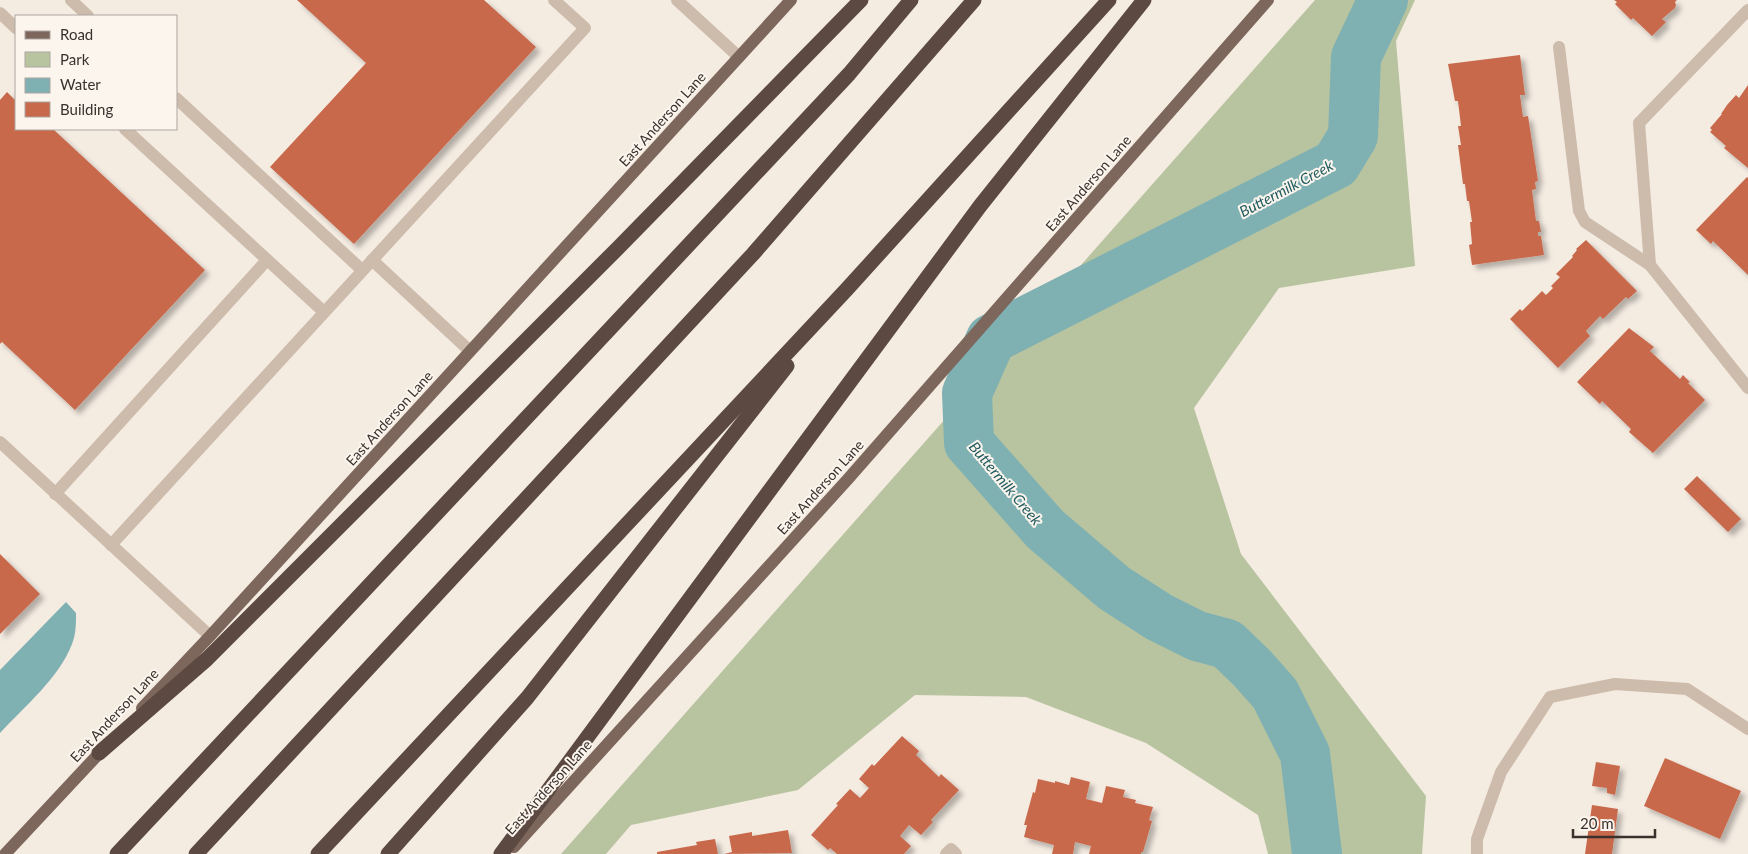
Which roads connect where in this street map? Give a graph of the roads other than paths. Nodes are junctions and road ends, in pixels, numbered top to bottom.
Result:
1 (71, 0) edge
2 (554, 0) edge
3 (677, 0) edge
4 (791, 0) edge
5 (861, 0) edge
6 (911, 0) edge
7 (974, 0) edge
8 (1109, 0) edge
9 (1144, 0) edge
10 (1268, 0) edge
11 (1748, 10) edge
12 (0, 13) edge
13 (87, 15) edge
14 (15, 27) edge
15 (1559, 47) dead end
16 (739, 57) junction
17 (178, 100) edge
18 (126, 130) edge
19 (266, 260) junction
20 (372, 260) junction
21 (1650, 265) junction
22 (362, 270) junction
23 (847, 289) junction
24 (324, 312) junction
25 (470, 351) junction
26 (1748, 388) edge
27 (0, 442) edge
28 (55, 494) junction
29 (111, 545) junction
30 (210, 636) junction
31 (1748, 729) edge
32 (99, 753) junction
33 (6, 854) edge
34 (117, 854) edge
35 (196, 854) edge
36 (318, 854) edge
37 (388, 854) edge
38 (501, 854) edge
39 (507, 854) edge
40 (946, 854) edge
41 (956, 854) edge
42 (1477, 854) edge

1 - 13 lane
2 - 20 lane
3 - 16 lane
4 - 16 main road, East Anderson Lane
5 - 32 highway
6 - 34 highway
7 - 35 highway
8 - 23 highway
9 - 38 highway
10 - 39 main road, East Anderson Lane
11 - 21 lane
12 - 14 lane
15 - 21 lane
16 - 25 main road, East Anderson Lane
17 - 22 lane
18 - 19 lane
19 - 24 lane
19 - 28 lane
20 - 22 lane
20 - 25 lane
21 - 26 lane
22 - 24 lane
23 - 36 highway
23 - 37 highway
24 - 29 lane
25 - 30 main road, East Anderson Lane
27 - 28 lane
28 - 29 lane
29 - 30 lane
30 - 32 main road, East Anderson Lane
31 - 42 lane
32 - 33 main road, East Anderson Lane
40 - 41 lane

